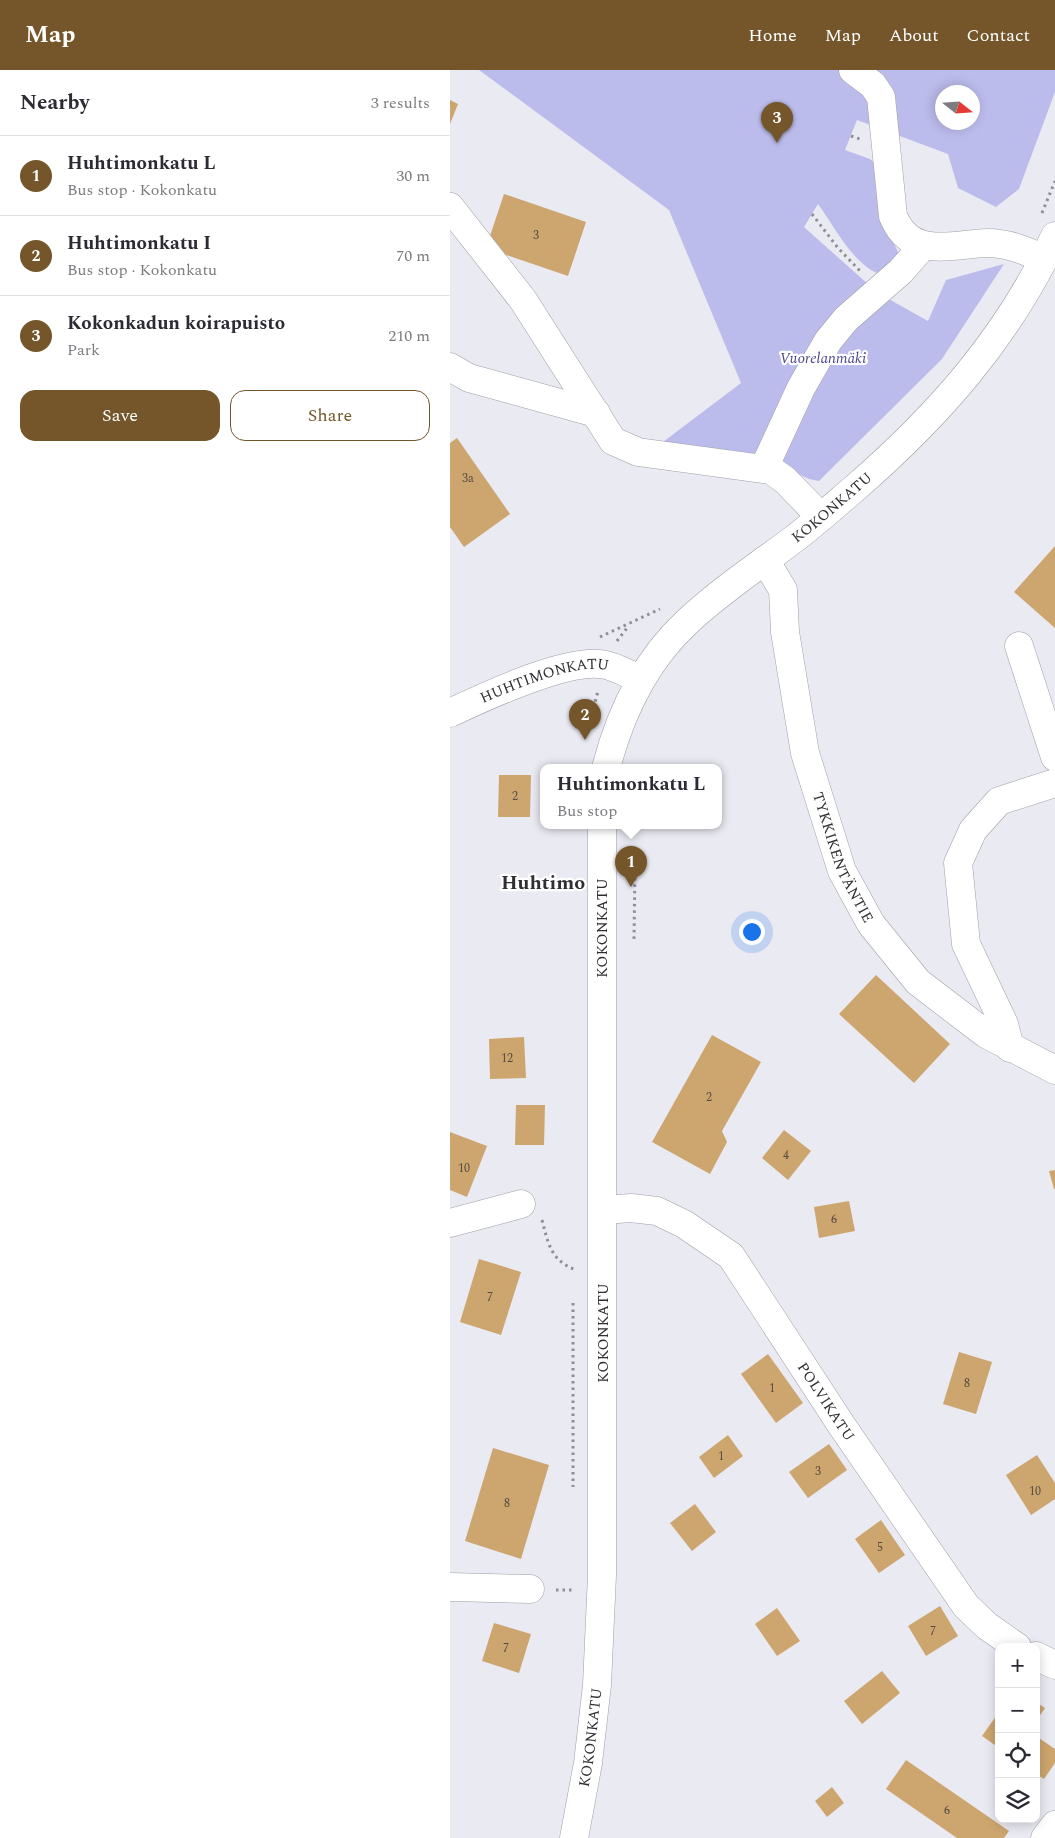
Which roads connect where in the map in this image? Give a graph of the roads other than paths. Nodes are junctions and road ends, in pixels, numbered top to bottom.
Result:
1 (853, 70) edge
2 (450, 206) edge
3 (923, 246) junction
4 (1042, 248) edge
5 (450, 367) edge
6 (596, 413) junction
7 (764, 468) junction
8 (821, 518) junction
9 (765, 560) junction
10 (1019, 646) dead end
11 (641, 679) junction
12 (450, 714) edge
13 (1055, 757) edge
14 (607, 764) edge
15 (1055, 783) edge
16 (602, 829) edge
17 (1010, 1048) junction
18 (1055, 1070) edge
19 (521, 1204) road end
20 (604, 1210) junction
21 (450, 1223) edge
22 (450, 1587) edge
23 (530, 1589) dead end
24 (1011, 1643) edge
25 (1040, 1658) edge
26 (1055, 1665) edge
27 (1055, 1825) edge
28 (574, 1838) edge
29 (1045, 1838) edge

1 - 3 street
2 - 6 street
3 - 4 street
3 - 7 street
4 - 8 street, KOKONKATU
5 - 6 street
6 - 7 street
7 - 8 street
8 - 9 street, KOKONKATU
9 - 11 street, KOKONKATU
9 - 17 street, TYKKIKENTÄNTIE
10 - 13 street
11 - 12 street, HUHTIMONKATU
11 - 14 street, KOKONKATU
15 - 17 street
16 - 20 street, KOKONKATU
17 - 18 street, TYKKIKENTÄNTIE
19 - 21 street
20 - 24 street, POLVIKATU
20 - 28 street, KOKONKATU
22 - 23 street
25 - 26 street
27 - 29 street

